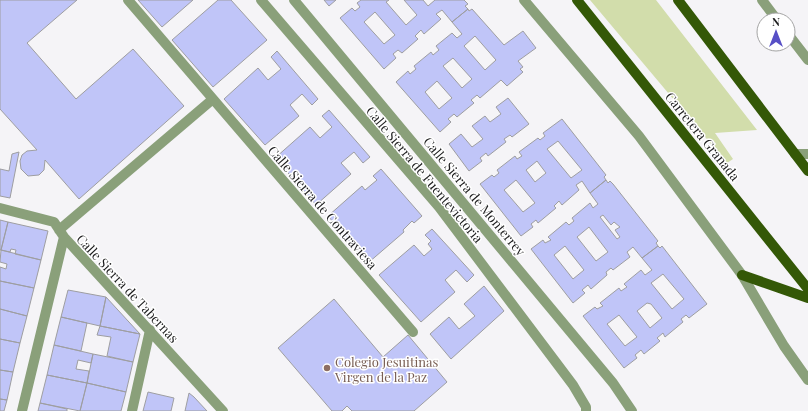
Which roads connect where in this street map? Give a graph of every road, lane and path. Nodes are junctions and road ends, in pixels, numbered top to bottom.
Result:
1 (128, 0) edge
2 (261, 0) edge
3 (294, 0) edge
4 (524, 0) edge
5 (577, 0) edge
6 (762, 0) edge
7 (679, 1) edge
8 (771, 12) edge
9 (796, 44) edge
10 (808, 60) edge
11 (213, 100) junction
12 (795, 154) junction
13 (808, 154) edge
14 (808, 171) edge
15 (0, 208) edge
16 (62, 233) junction
17 (742, 276) junction
18 (808, 289) edge
19 (808, 298) edge
20 (150, 330) junction
21 (413, 332) dead end
22 (808, 380) edge
23 (22, 411) edge
24 (132, 411) edge
25 (223, 411) edge
26 (586, 411) edge
27 (632, 411) edge

1 - 11 street, Calle Sierra de Contraviesa
2 - 26 street, Calle Sierra de Fuentevictoria
3 - 27 street, Calle Sierra de Monterrey
4 - 17 street
5 - 18 main road, Carretera Granada
6 - 8 street
7 - 12 main road
9 - 10 street
11 - 16 street
11 - 21 street, Calle Sierra de Contraviesa
12 - 13 street
12 - 14 main road
15 - 16 street, Calle Sierra de Tabernas
16 - 20 street, Calle Sierra de Tabernas
16 - 23 street
17 - 19 main road
17 - 22 street
20 - 24 street
20 - 25 street, Calle Sierra de Tabernas

